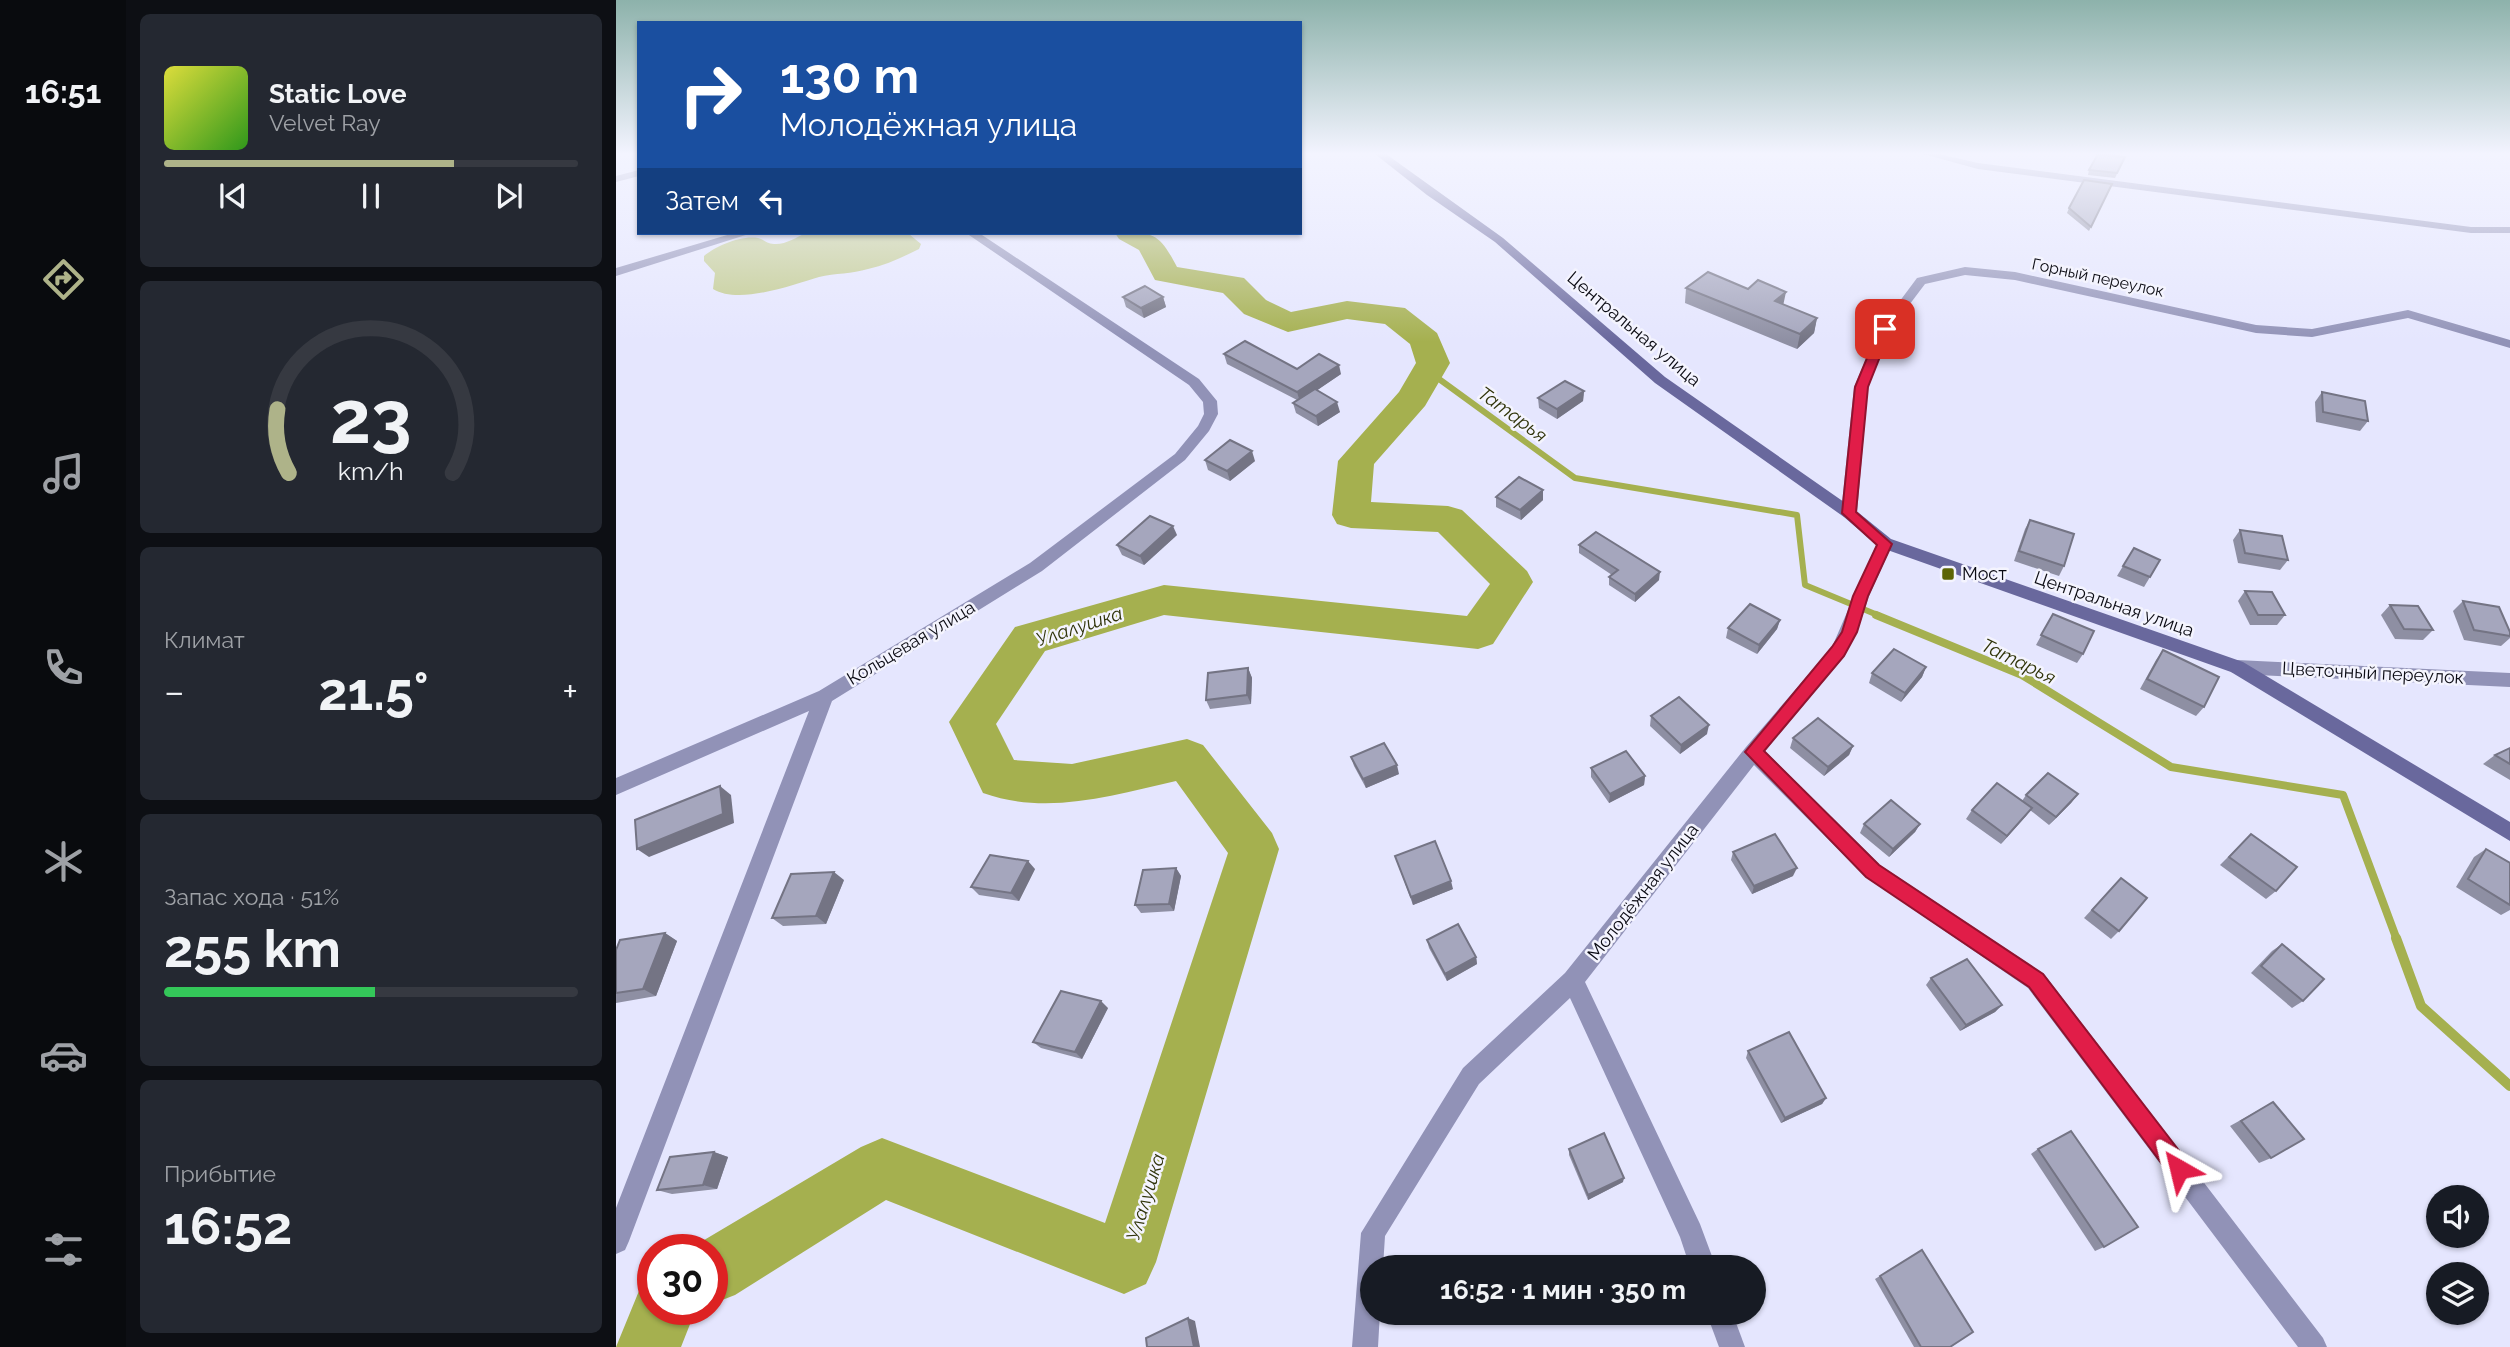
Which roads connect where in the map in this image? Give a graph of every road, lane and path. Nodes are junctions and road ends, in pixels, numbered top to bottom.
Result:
1 (1466, 217) edge
2 (2365, 217) edge
3 (2510, 230) edge
4 (739, 235) edge
5 (975, 235) edge
6 (616, 272) edge
7 (2510, 344) edge
8 (1849, 513) junction
9 (1885, 544) junction
10 (2237, 667) junction
11 (2510, 680) edge
12 (825, 696) junction
13 (1753, 752) junction
14 (616, 787) edge
15 (2510, 832) edge
16 (1573, 980) junction
17 (616, 1241) edge
18 (1699, 1255) edge
19 (1724, 1325) edge
20 (1365, 1347) edge
21 (1732, 1347) edge
22 (2314, 1347) edge

1 - 8 street, Центральная улица
2 - 3 street
4 - 6 street
5 - 12 street, Кольцевая улица
7 - 8 street, Горный переулок
8 - 9 street, Центральная улица
9 - 10 street, Центральная улица
9 - 13 street, Молодёжная улица
10 - 11 street, Цветочный переулок
10 - 15 street, Центральная улица
12 - 14 street, Кольцевая улица
12 - 17 street
13 - 16 street, Молодёжная улица
13 - 22 street
16 - 18 street
16 - 20 street, Молодёжная улица
19 - 21 street

